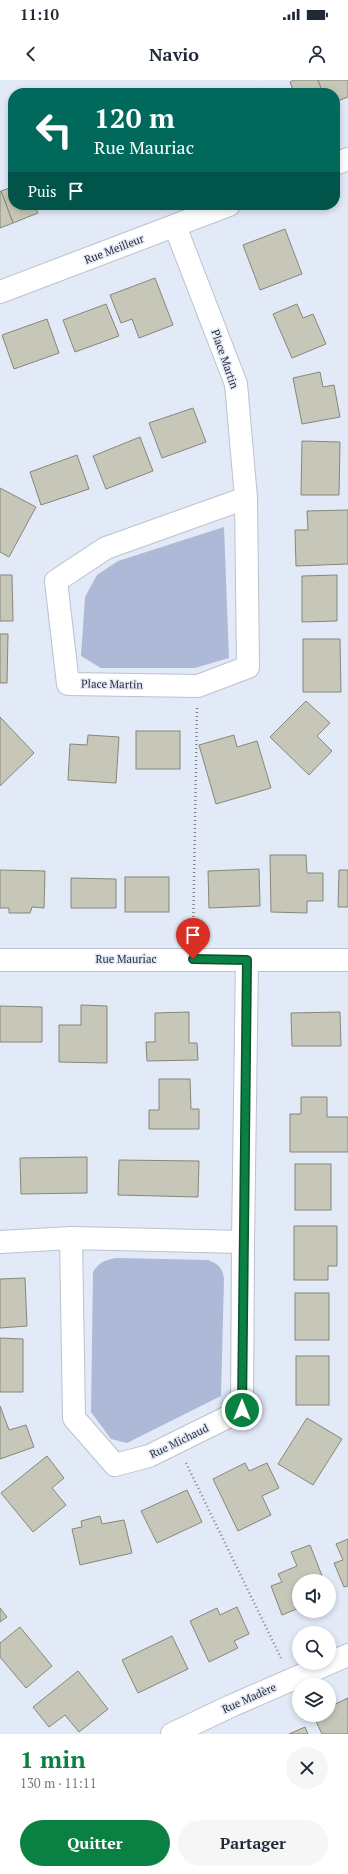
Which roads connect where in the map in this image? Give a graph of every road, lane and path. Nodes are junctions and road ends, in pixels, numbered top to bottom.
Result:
1 (216, 210) edge
2 (175, 226) junction
3 (0, 292) edge
4 (246, 498) junction
5 (198, 686) junction
6 (193, 959) junction
7 (0, 960) edge
8 (247, 960) junction
9 (348, 960) edge
10 (71, 1238) junction
11 (0, 1242) edge
12 (243, 1242) junction
13 (177, 1443) junction
14 (348, 1655) edge
15 (296, 1678) edge
16 (292, 1680) joint
17 (172, 1734) edge

1 - 2 street, Rue Meilleur
2 - 3 street, Rue Meilleur
2 - 4 street, Place Martin
4 - 5 street, Place Martin
4 - 5 street, Place Martin
5 - 6 path
6 - 7 street, Rue Mauriac
6 - 8 street, Rue Mauriac
8 - 9 street, Rue Mauriac
8 - 12 street, Rue Michaud
10 - 11 street
10 - 12 street
10 - 13 street, Rue Michaud
12 - 13 street, Rue Michaud
13 - 16 path
14 - 15 street, Rue Madère
16 - 17 street, Rue Madère

